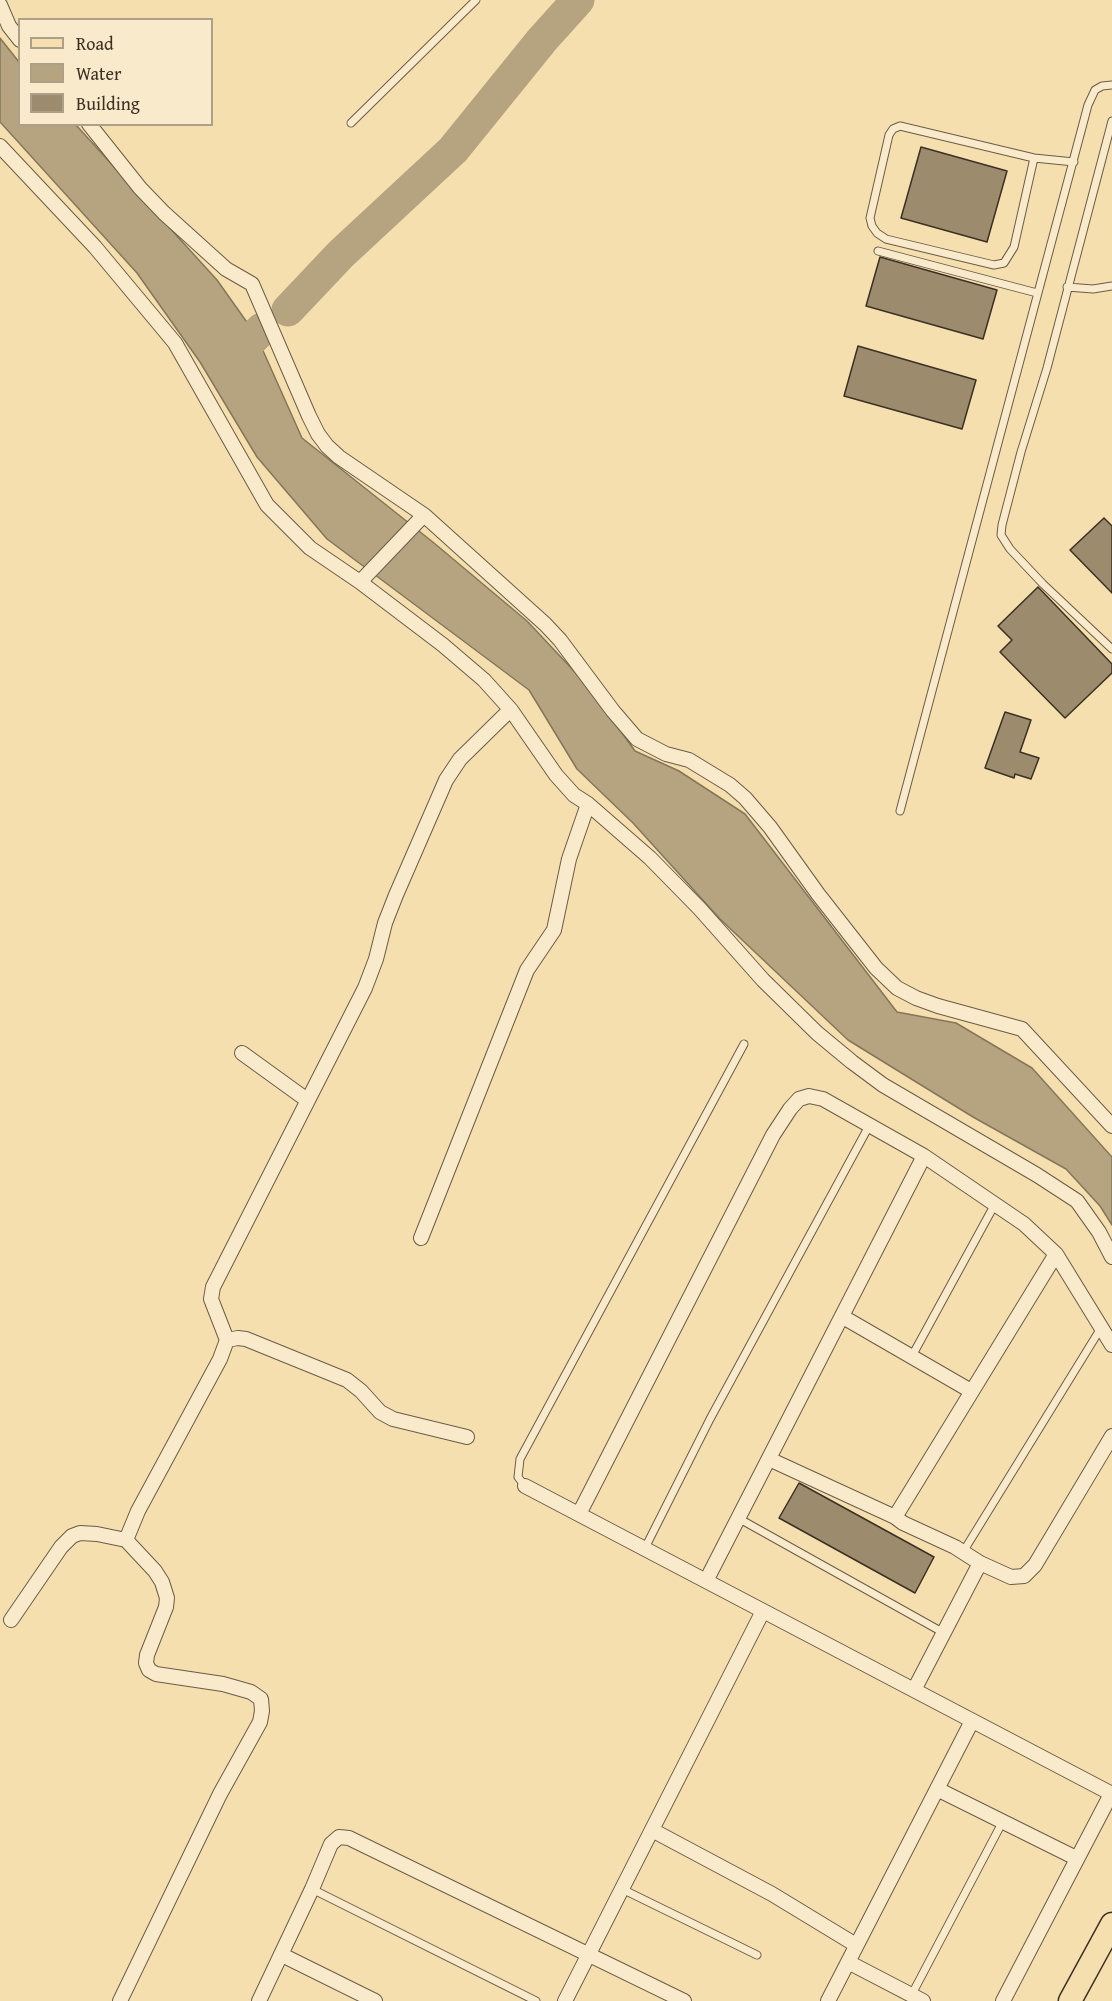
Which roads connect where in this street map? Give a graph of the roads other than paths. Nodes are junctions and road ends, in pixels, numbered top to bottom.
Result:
1 (476, 0) edge
2 (0, 5) edge
3 (18, 37) edge
4 (1112, 85) edge
5 (1112, 122) edge
6 (351, 123) dead end
7 (91, 126) edge
8 (0, 146) edge
9 (1034, 158) junction
10 (1074, 162) junction
11 (879, 251) dead end
12 (1067, 286) junction
13 (1112, 286) edge
14 (1037, 293) junction
15 (419, 520) junction
16 (365, 578) junction
17 (1112, 649) edge
18 (510, 710) junction
19 (588, 804) junction
20 (900, 812) dead end
21 (744, 1044) dead end
22 (242, 1053) dead end
23 (307, 1100) junction
24 (869, 1126) junction
25 (1112, 1126) edge
26 (924, 1156) junction
27 (995, 1204) junction
28 (421, 1238) dead end
29 (1056, 1254) junction
30 (1112, 1257) edge
31 (843, 1317) junction
32 (1101, 1328) junction
33 (227, 1340) junction
34 (1112, 1345) edge
35 (912, 1356) junction
36 (971, 1390) junction
37 (1112, 1436) edge
38 (467, 1437) dead end
39 (769, 1458) junction
40 (525, 1486) joint
41 (579, 1514) junction
42 (895, 1517) junction
43 (738, 1518) junction
44 (126, 1540) junction
45 (645, 1548) junction
46 (963, 1552) junction
47 (980, 1563) junction
48 (706, 1581) junction
49 (763, 1611) junction
50 (11, 1620) dead end
51 (944, 1633) junction
52 (914, 1690) junction
53 (972, 1721) junction
54 (937, 1789) junction
55 (1112, 1794) edge
56 (1003, 1821) junction
57 (652, 1830) junction
58 (1076, 1858) junction
59 (312, 1889) junction
60 (622, 1889) junction
61 (1112, 1924) edge
62 (856, 1945) junction
63 (282, 1954) junction
64 (588, 1955) junction
65 (757, 1955) dead end
66 (848, 1962) junction
67 (914, 1999) edge
68 (120, 2001) edge
69 (259, 2001) edge
70 (375, 2001) edge
71 (536, 2001) edge
72 (565, 2001) edge
73 (684, 2001) edge
74 (828, 2001) edge
75 (1003, 2001) edge
76 (1070, 2001) edge

1 - 6 lane
2 - 3 street
4 - 10 lane
5 - 12 lane
7 - 15 street
8 - 16 street
9 - 9 lane
9 - 10 lane
10 - 14 lane
11 - 14 lane
12 - 13 lane
12 - 17 lane
14 - 20 lane
15 - 16 street
15 - 25 street
16 - 18 street
18 - 19 street
18 - 23 street
19 - 28 street
19 - 30 street
21 - 40 lane
22 - 23 street
23 - 33 street
24 - 26 street
24 - 41 street
24 - 45 lane
26 - 27 street
26 - 31 street
27 - 29 street
27 - 35 lane
29 - 32 street
29 - 36 street
31 - 35 street
31 - 39 street
32 - 34 street
32 - 46 lane
33 - 38 street
33 - 44 street
35 - 36 street
36 - 42 street
37 - 47 street
39 - 42 street
39 - 43 street
40 - 41 street
41 - 45 street
42 - 46 street
43 - 48 street
43 - 51 lane
44 - 50 street
44 - 68 street
45 - 48 street
46 - 47 street
47 - 51 street
48 - 49 street
49 - 52 street
49 - 57 street
51 - 52 street
52 - 53 street
53 - 54 street
53 - 55 street
54 - 56 street
54 - 62 street
55 - 58 street
56 - 58 street
56 - 67 lane
57 - 60 street
57 - 62 street
58 - 75 street
59 - 63 street
59 - 64 street
59 - 71 lane
60 - 64 street
60 - 65 lane
61 - 76 main road
62 - 66 street
63 - 69 street
63 - 70 street
64 - 72 street
64 - 73 street
66 - 67 street
66 - 74 street

